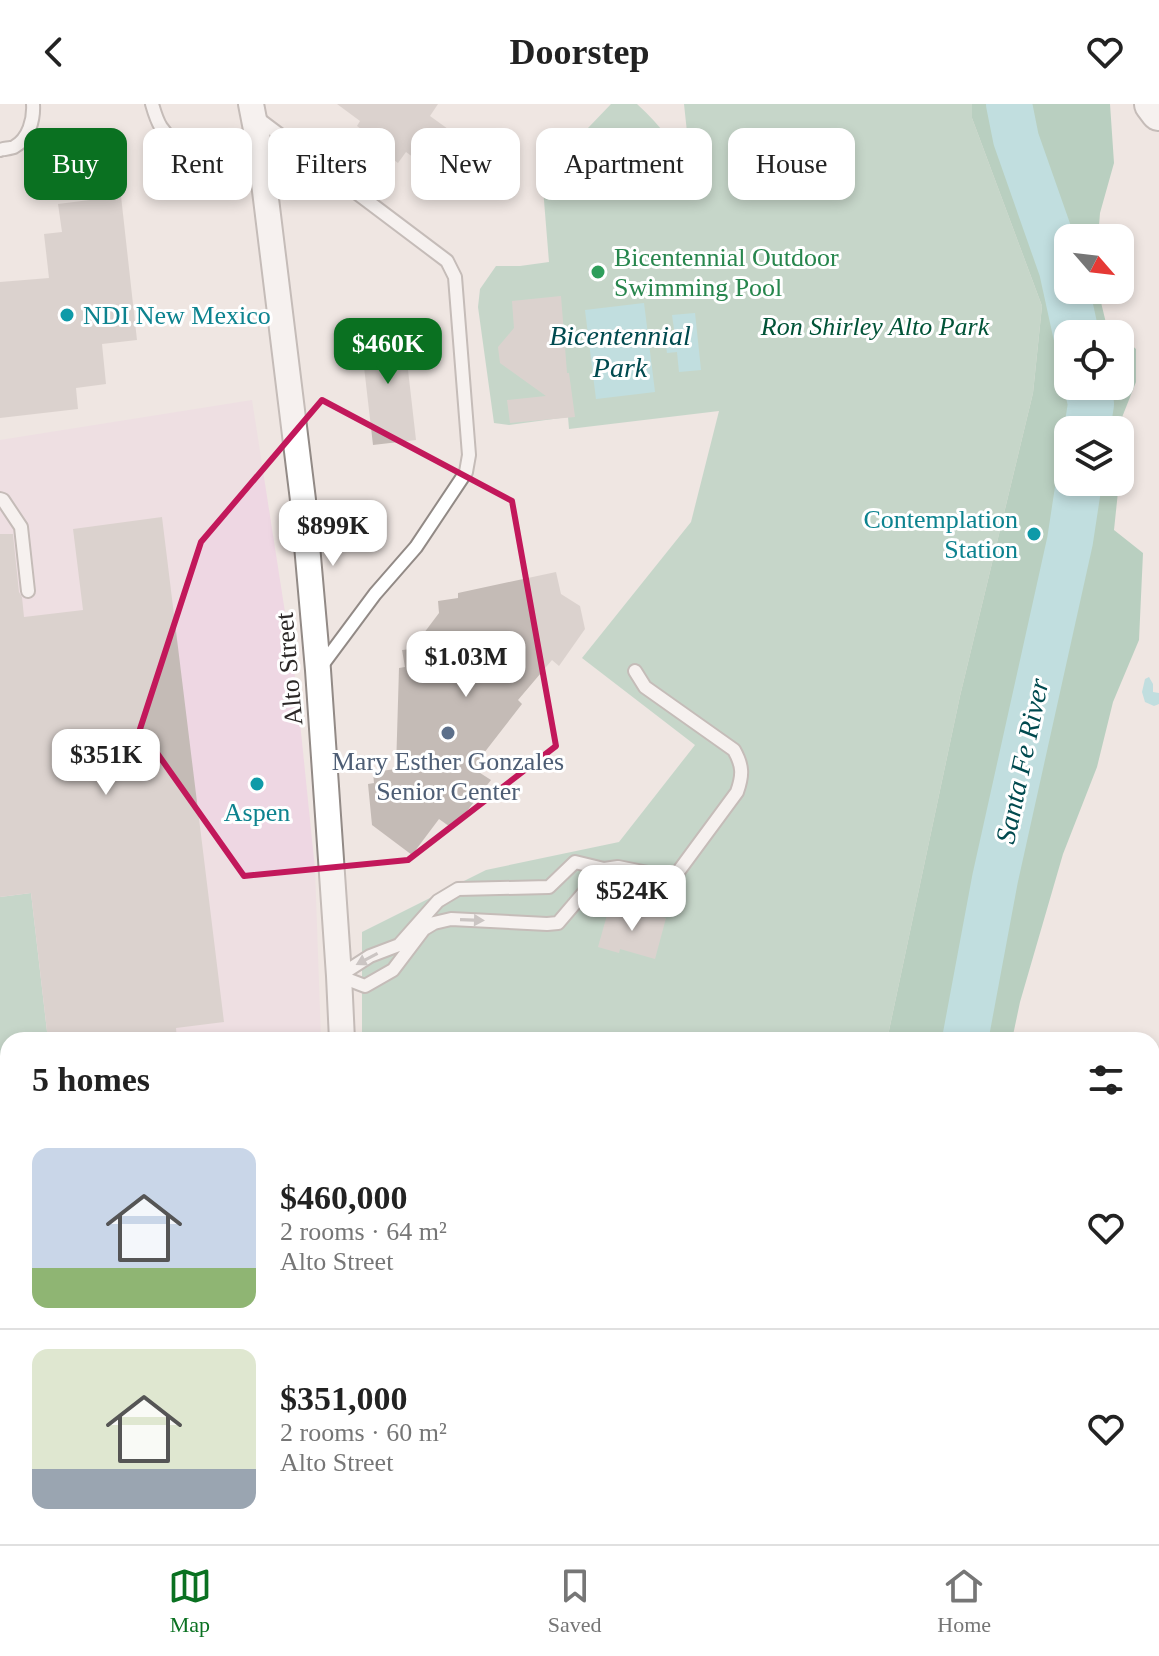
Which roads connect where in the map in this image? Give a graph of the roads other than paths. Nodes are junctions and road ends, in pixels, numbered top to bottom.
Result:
1 (33, 104) edge
2 (152, 104) edge
3 (1153, 104) edge
4 (1159, 112) edge
5 (254, 116) edge
6 (0, 150) edge
7 (0, 499) edge
8 (28, 591) dead end
9 (318, 670) junction
10 (635, 671) dead end
11 (604, 869) junction
12 (339, 976) junction
13 (342, 1032) edge

1 - 6 lane
2 - 5 lane
3 - 4 street
5 - 9 street, Alto Street
5 - 9 lane
7 - 8 lane
9 - 12 street, Alto Street
10 - 11 lane
11 -> 12 lane
12 -> 11 lane
12 - 13 street, Alto Street

